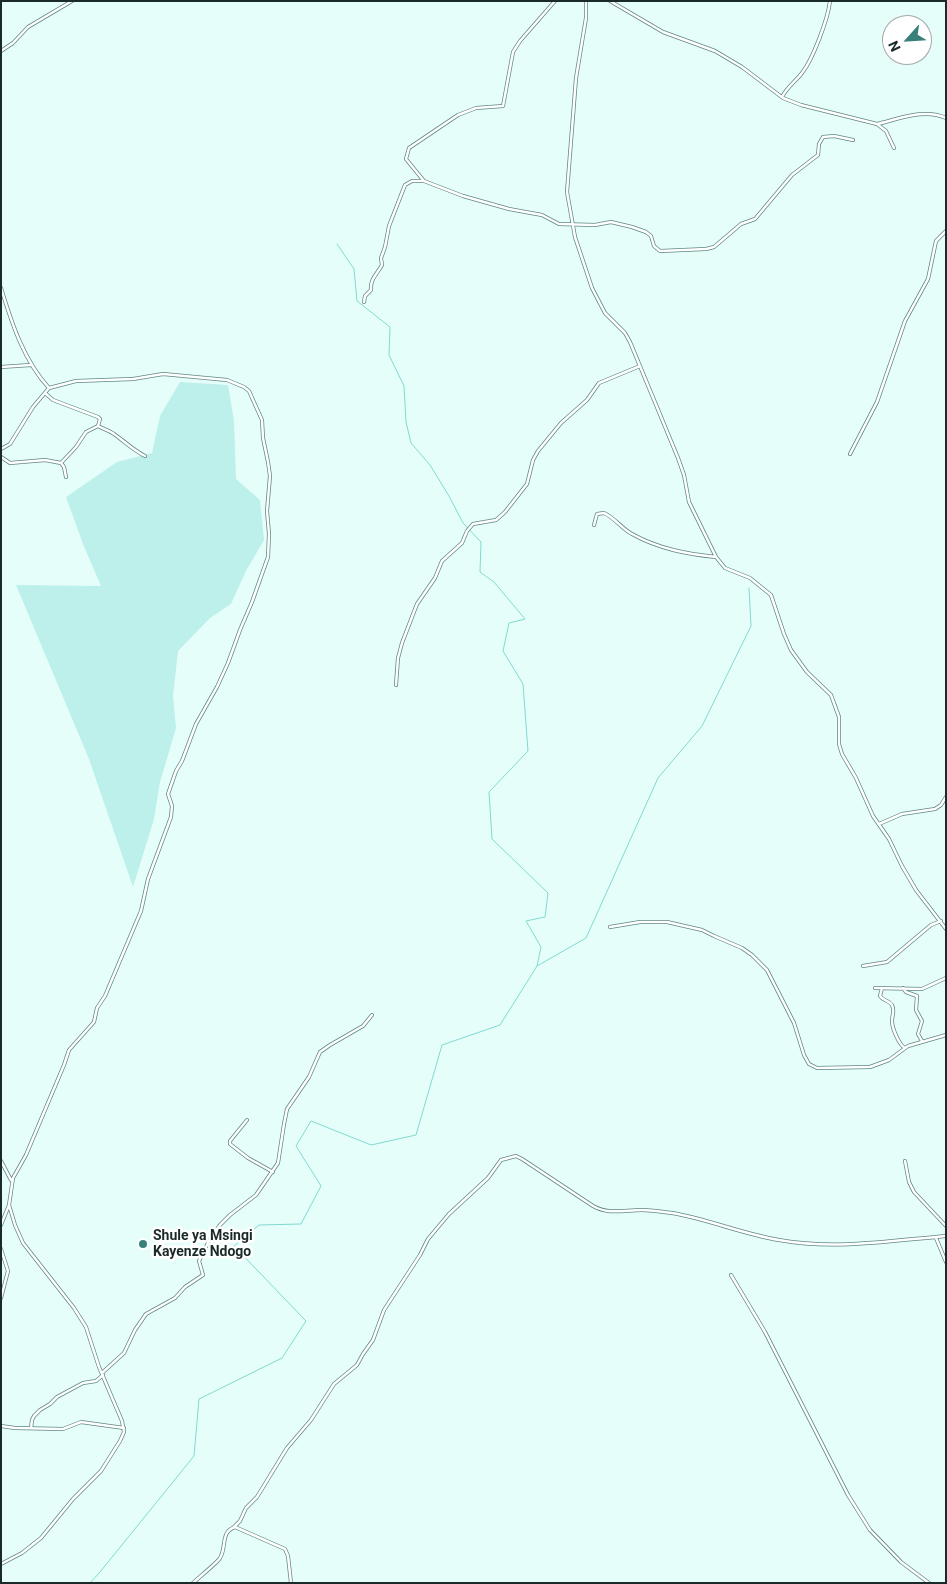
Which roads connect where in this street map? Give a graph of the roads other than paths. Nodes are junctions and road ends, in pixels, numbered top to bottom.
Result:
1 (72, 1) edge
2 (556, 1) edge
3 (586, 1) edge
4 (610, 1) edge
5 (830, 1) edge
6 (1, 51) edge
7 (782, 97) junction
8 (946, 118) edge
9 (877, 124) junction
10 (853, 140) dead end
11 (894, 148) dead end
12 (424, 181) junction
13 (573, 225) junction
14 (946, 231) edge
15 (1, 288) edge
16 (364, 302) dead end
17 (31, 365) junction
18 (640, 366) junction
19 (1, 367) edge
20 (49, 388) junction
21 (44, 393) junction
22 (98, 426) junction
23 (1, 449) edge
24 (850, 454) dead end
25 (145, 456) dead end
26 (1, 457) edge
27 (61, 463) junction
28 (66, 477) dead end
29 (594, 525) dead end
30 (716, 558) junction
31 (396, 685) dead end
32 (946, 797) edge
33 (879, 824) junction
34 (940, 921) junction
35 (610, 927) dead end
36 (946, 929) edge
37 (863, 966) dead end
38 (946, 978) edge
39 (903, 987) junction
40 (874, 988) dead end
41 (882, 988) junction
42 (372, 1015) dead end
43 (946, 1035) edge
44 (922, 1041) junction
45 (905, 1048) junction
46 (247, 1120) dead end
47 (1, 1161) edge
48 (905, 1161) dead end
49 (273, 1172) junction
50 (12, 1181) junction
51 (9, 1205) junction
52 (1, 1225) edge
53 (946, 1226) edge
54 (946, 1236) edge
55 (935, 1237) junction
56 (1, 1249) edge
57 (946, 1262) edge
58 (731, 1275) dead end
59 (1, 1298) edge
60 (102, 1374) junction
61 (1, 1426) edge
62 (31, 1428) junction
63 (124, 1428) junction
64 (233, 1528) junction
65 (1, 1564) edge
66 (193, 1583) edge
67 (291, 1583) edge
68 (929, 1583) edge

1 - 6 street
2 - 12 street
3 - 13 street
4 - 7 street
5 - 7 street
7 - 9 street
8 - 9 street
9 - 11 street
10 - 13 street
12 - 13 street
12 - 16 street
13 - 18 street
14 - 24 street
15 - 17 street
17 - 19 street
17 - 20 street
18 - 30 street
18 - 31 street
20 - 21 street
20 - 50 street
21 - 22 street
21 - 23 street
22 - 25 street
22 - 27 street
26 - 27 street
27 - 28 street
29 - 30 street
30 - 33 street
32 - 33 street
33 - 34 street
34 - 36 street
34 - 37 street
35 - 45 street
38 - 39 street
39 - 41 street
39 - 44 street
40 - 41 street
41 - 45 street
42 - 49 street
43 - 44 street
44 - 45 street
46 - 49 street
47 - 50 street
48 - 53 street
49 - 60 street
50 - 51 street
51 - 52 street
51 - 60 street
54 - 55 street
55 - 57 street
55 - 64 street
56 - 59 street
58 - 68 street
60 - 62 street
60 - 63 street
61 - 62 street
62 - 63 street
63 - 65 street
64 - 66 street
64 - 67 street

